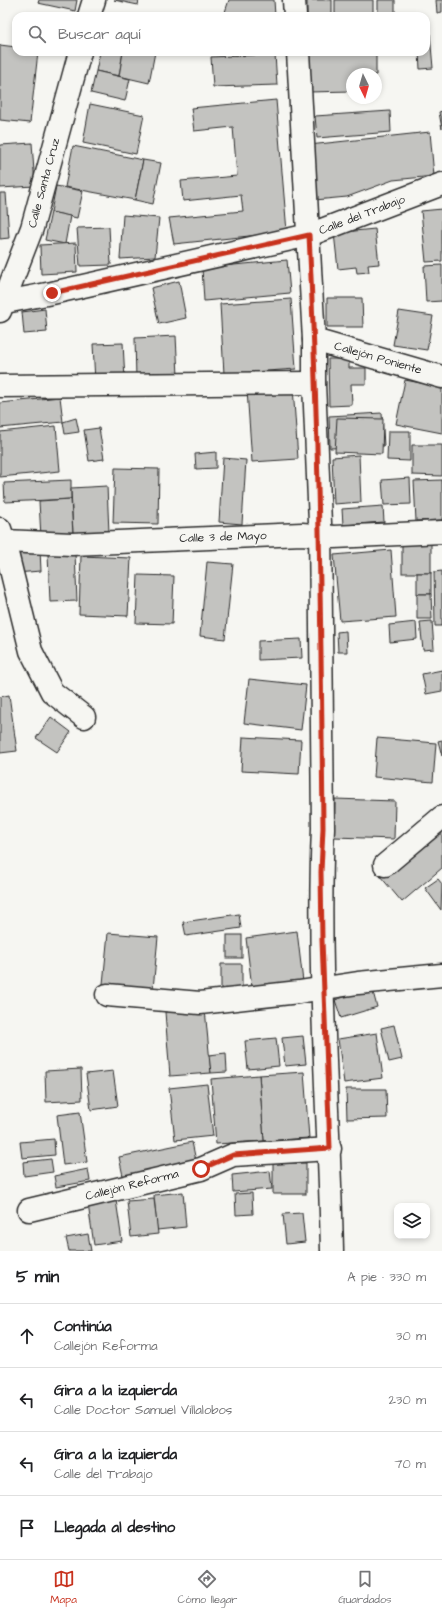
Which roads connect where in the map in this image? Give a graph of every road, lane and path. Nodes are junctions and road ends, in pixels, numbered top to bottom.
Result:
1 (94, 0) edge
2 (294, 0) edge
3 (91, 12) edge
4 (295, 12) edge
5 (79, 56) edge
6 (298, 56) edge
7 (442, 184) edge
8 (309, 235) junction
9 (2, 305) edge
10 (314, 340) junction
11 (442, 377) edge
12 (314, 383) junction
13 (0, 386) edge
14 (442, 532) edge
15 (2, 535) edge
16 (320, 535) junction
17 (84, 717) dead end
18 (442, 817) edge
19 (385, 865) dead end
20 (433, 976) edge
21 (324, 989) junction
22 (107, 995) dead end
23 (330, 1148) junction
24 (29, 1210) dead end
25 (332, 1251) edge

1 - 3 street
2 - 4 street
5 - 9 street, Calle Santa Cruz
6 - 8 street
7 - 8 street, Calle del Trabajo
8 - 9 street, Calle del Trabajo
8 - 10 street
10 - 11 street, Callejón Poniente
10 - 12 street
12 - 13 street
12 - 16 street
14 - 16 street, Calle 3 de Mayo
15 - 16 street, Calle 3 de Mayo
15 - 17 street
16 - 21 street
18 - 19 street
20 - 21 street
21 - 22 street
21 - 23 street
23 - 24 street, Callejón Reforma
23 - 25 street

